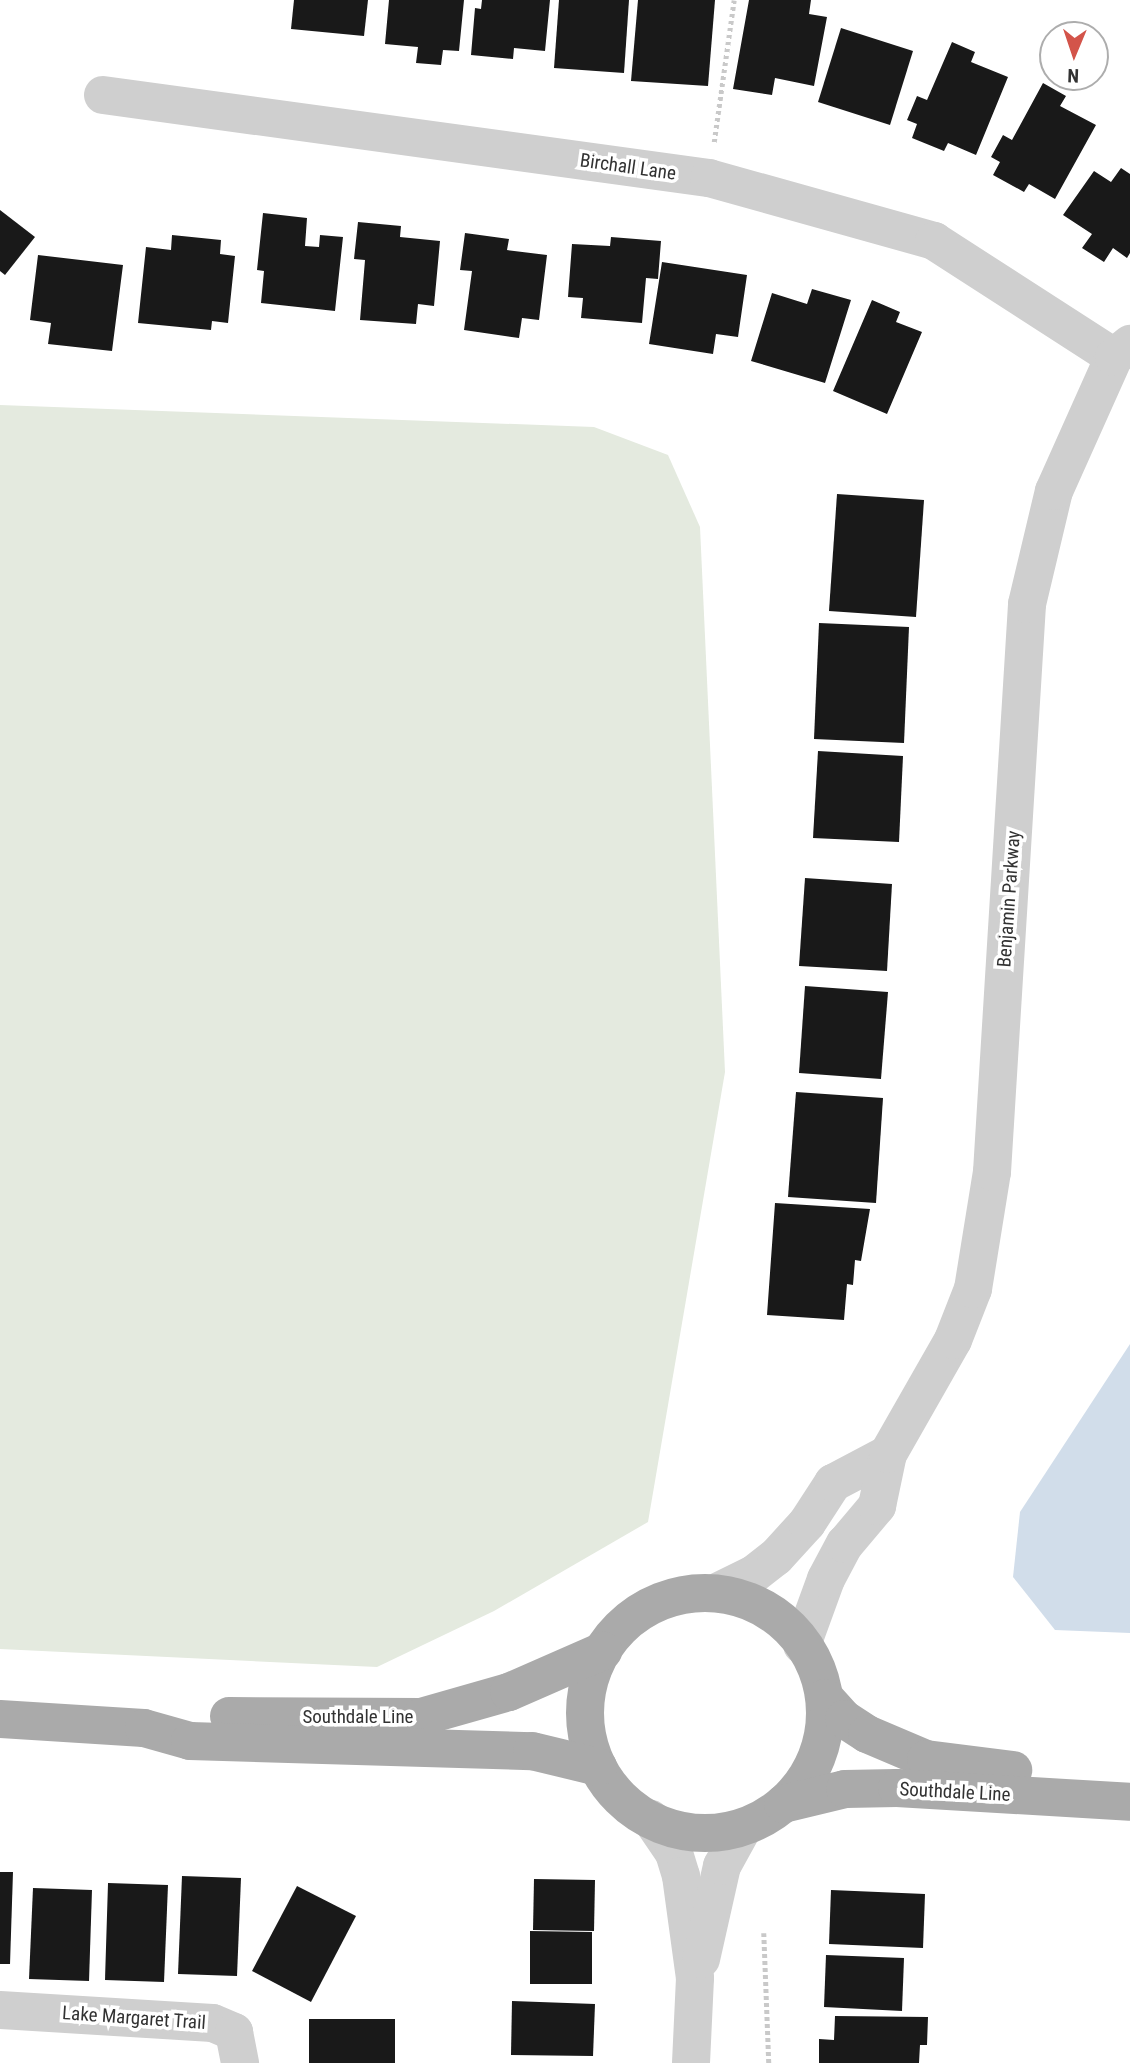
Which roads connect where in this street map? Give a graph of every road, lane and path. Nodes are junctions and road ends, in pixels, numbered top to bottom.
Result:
1 (734, 0) edge
2 (103, 95) dead end
3 (709, 178) junction
4 (1122, 351) edge
5 (888, 1454) junction
6 (715, 1593) junction
7 (802, 1645) junction
8 (603, 1651) junction
9 (825, 1698) junction
10 (0, 1719) edge
11 (144, 1728) junction
12 (598, 1767) junction
13 (1130, 1779) edge
14 (1130, 1802) edge
15 (783, 1804) junction
16 (651, 1819) junction
17 (743, 1828) junction
18 (764, 1933) dead end
19 (695, 1978) junction
20 (0, 2010) edge
21 (240, 2063) edge
22 (691, 2063) edge
23 (769, 2063) edge

1 - 3 path
2 - 3 street, Birchall Lane
3 - 4 street, Birchall Lane
4 - 5 street, Benjamin Parkway
5 - 6 street
5 - 7 street, Benjamin Parkway
6 - 7 main road
6 - 8 main road
7 - 9 main road
8 - 11 main road, Southdale Line
8 - 12 main road
9 - 13 main road, Southdale Line
9 - 15 main road
10 - 11 main road, Southdale Line
11 - 12 main road, Southdale Line
12 - 16 main road
14 - 15 main road, Southdale Line
15 - 17 main road
16 - 17 main road
16 - 19 street
17 - 19 street
18 - 23 path
19 - 22 street
20 - 21 street, Lake Margaret Trail

